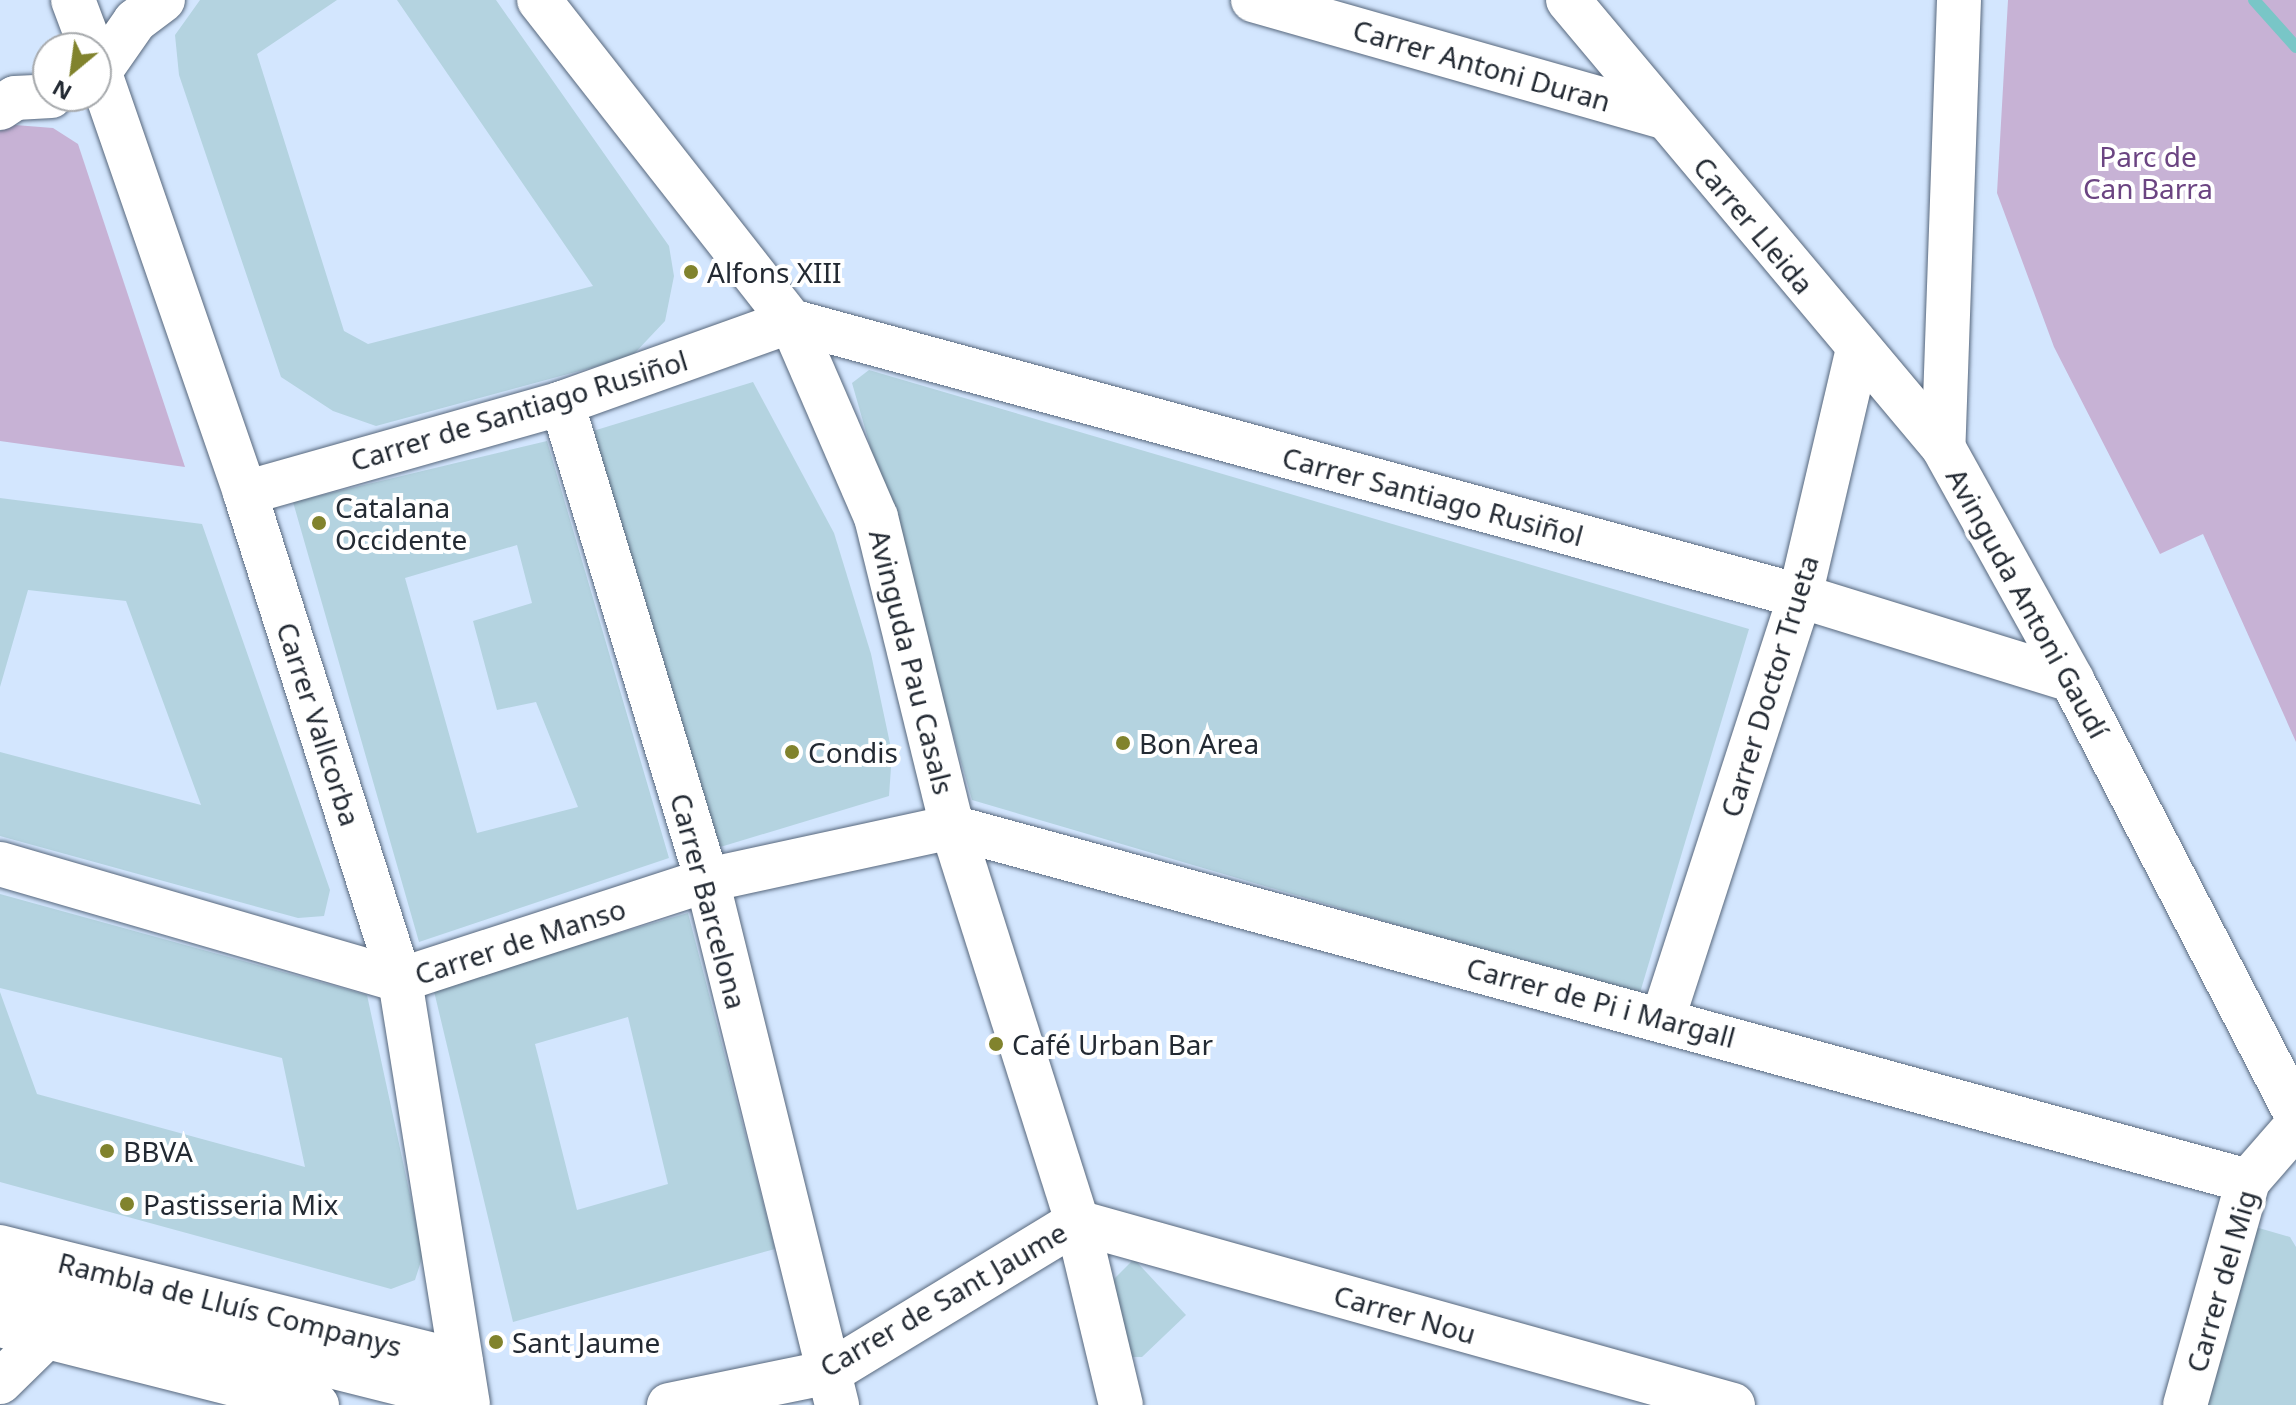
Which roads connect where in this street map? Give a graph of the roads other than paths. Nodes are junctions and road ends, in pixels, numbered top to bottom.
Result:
1 (73, 0) edge
2 (163, 0) edge
3 (539, 0) edge
4 (1253, 0) edge
5 (1568, 0) edge
6 (1959, 0) edge
7 (84, 32) edge
8 (112, 47) edge
9 (32, 97) edge
10 (0, 108) edge
11 (112, 111) edge
12 (1664, 117) junction
13 (791, 321) junction
14 (1858, 349) junction
15 (562, 403) junction
16 (1943, 447) junction
17 (245, 493) junction
18 (1800, 596) junction
19 (2072, 680) junction
20 (952, 827) junction
21 (0, 864) edge
22 (707, 880) junction
23 (400, 980) junction
24 (1663, 1018) junction
25 (2296, 1114) edge
26 (2296, 1126) edge
27 (2248, 1181) junction
28 (1077, 1222) junction
29 (0, 1247) edge
30 (0, 1283) edge
31 (0, 1325) edge
32 (46, 1337) junction
33 (0, 1382) edge
34 (834, 1388) edge
35 (465, 1389) edge
36 (317, 1405) edge
37 (669, 1405) edge
38 (1121, 1405) edge
39 (1733, 1405) edge
40 (2185, 1405) edge

1 - 7 street, Carrer Vallcorba
2 - 8 street
3 - 13 street, Avinguda Pau Casals
4 - 12 street, Carrer Antoni Duran
5 - 12 street, Carrer Lleida
6 - 16 street, Avinguda Antoni Gaudí
9 - 10 street
11 - 17 street, Carrer Vallcorba
12 - 14 street, Carrer Lleida
13 - 15 street, Carrer de Santiago Rusiñol
13 - 18 street, Carrer Santiago Rusiñol
13 - 20 street, Avinguda Pau Casals
14 - 16 street, Carrer Lleida
14 - 18 street, Carrer Doctor Trueta
15 - 17 street, Carrer de Santiago Rusiñol
15 - 22 street, Carrer Barcelona
16 - 19 street, Avinguda Antoni Gaudí
17 - 23 street, Carrer Vallcorba
18 - 19 street, Carrer Santiago Rusiñol
18 - 24 street, Carrer Doctor Trueta
19 - 25 street, Avinguda Antoni Gaudí
20 - 22 street, Carrer de Manso
20 - 24 street, Carrer de Pi i Margall
20 - 28 street, Avinguda Pau Casals
21 - 23 street, Carrer de Manso
22 - 23 street, Carrer de Manso
22 - 34 street, Carrer Barcelona
23 - 35 street, Carrer Vallcorba
24 - 27 street, Carrer de Pi i Margall
26 - 27 street, Carrer del Mig
27 - 40 street, Carrer del Mig
28 - 34 street, Carrer de Sant Jaume
28 - 38 street, Avinguda Pau Casals
28 - 39 street, Carrer Nou
29 - 35 street, Rambla de Lluís Companys
30 - 35 street
31 - 32 street
32 - 33 street
32 - 36 street
34 - 37 street, Carrer de Sant Jaume

